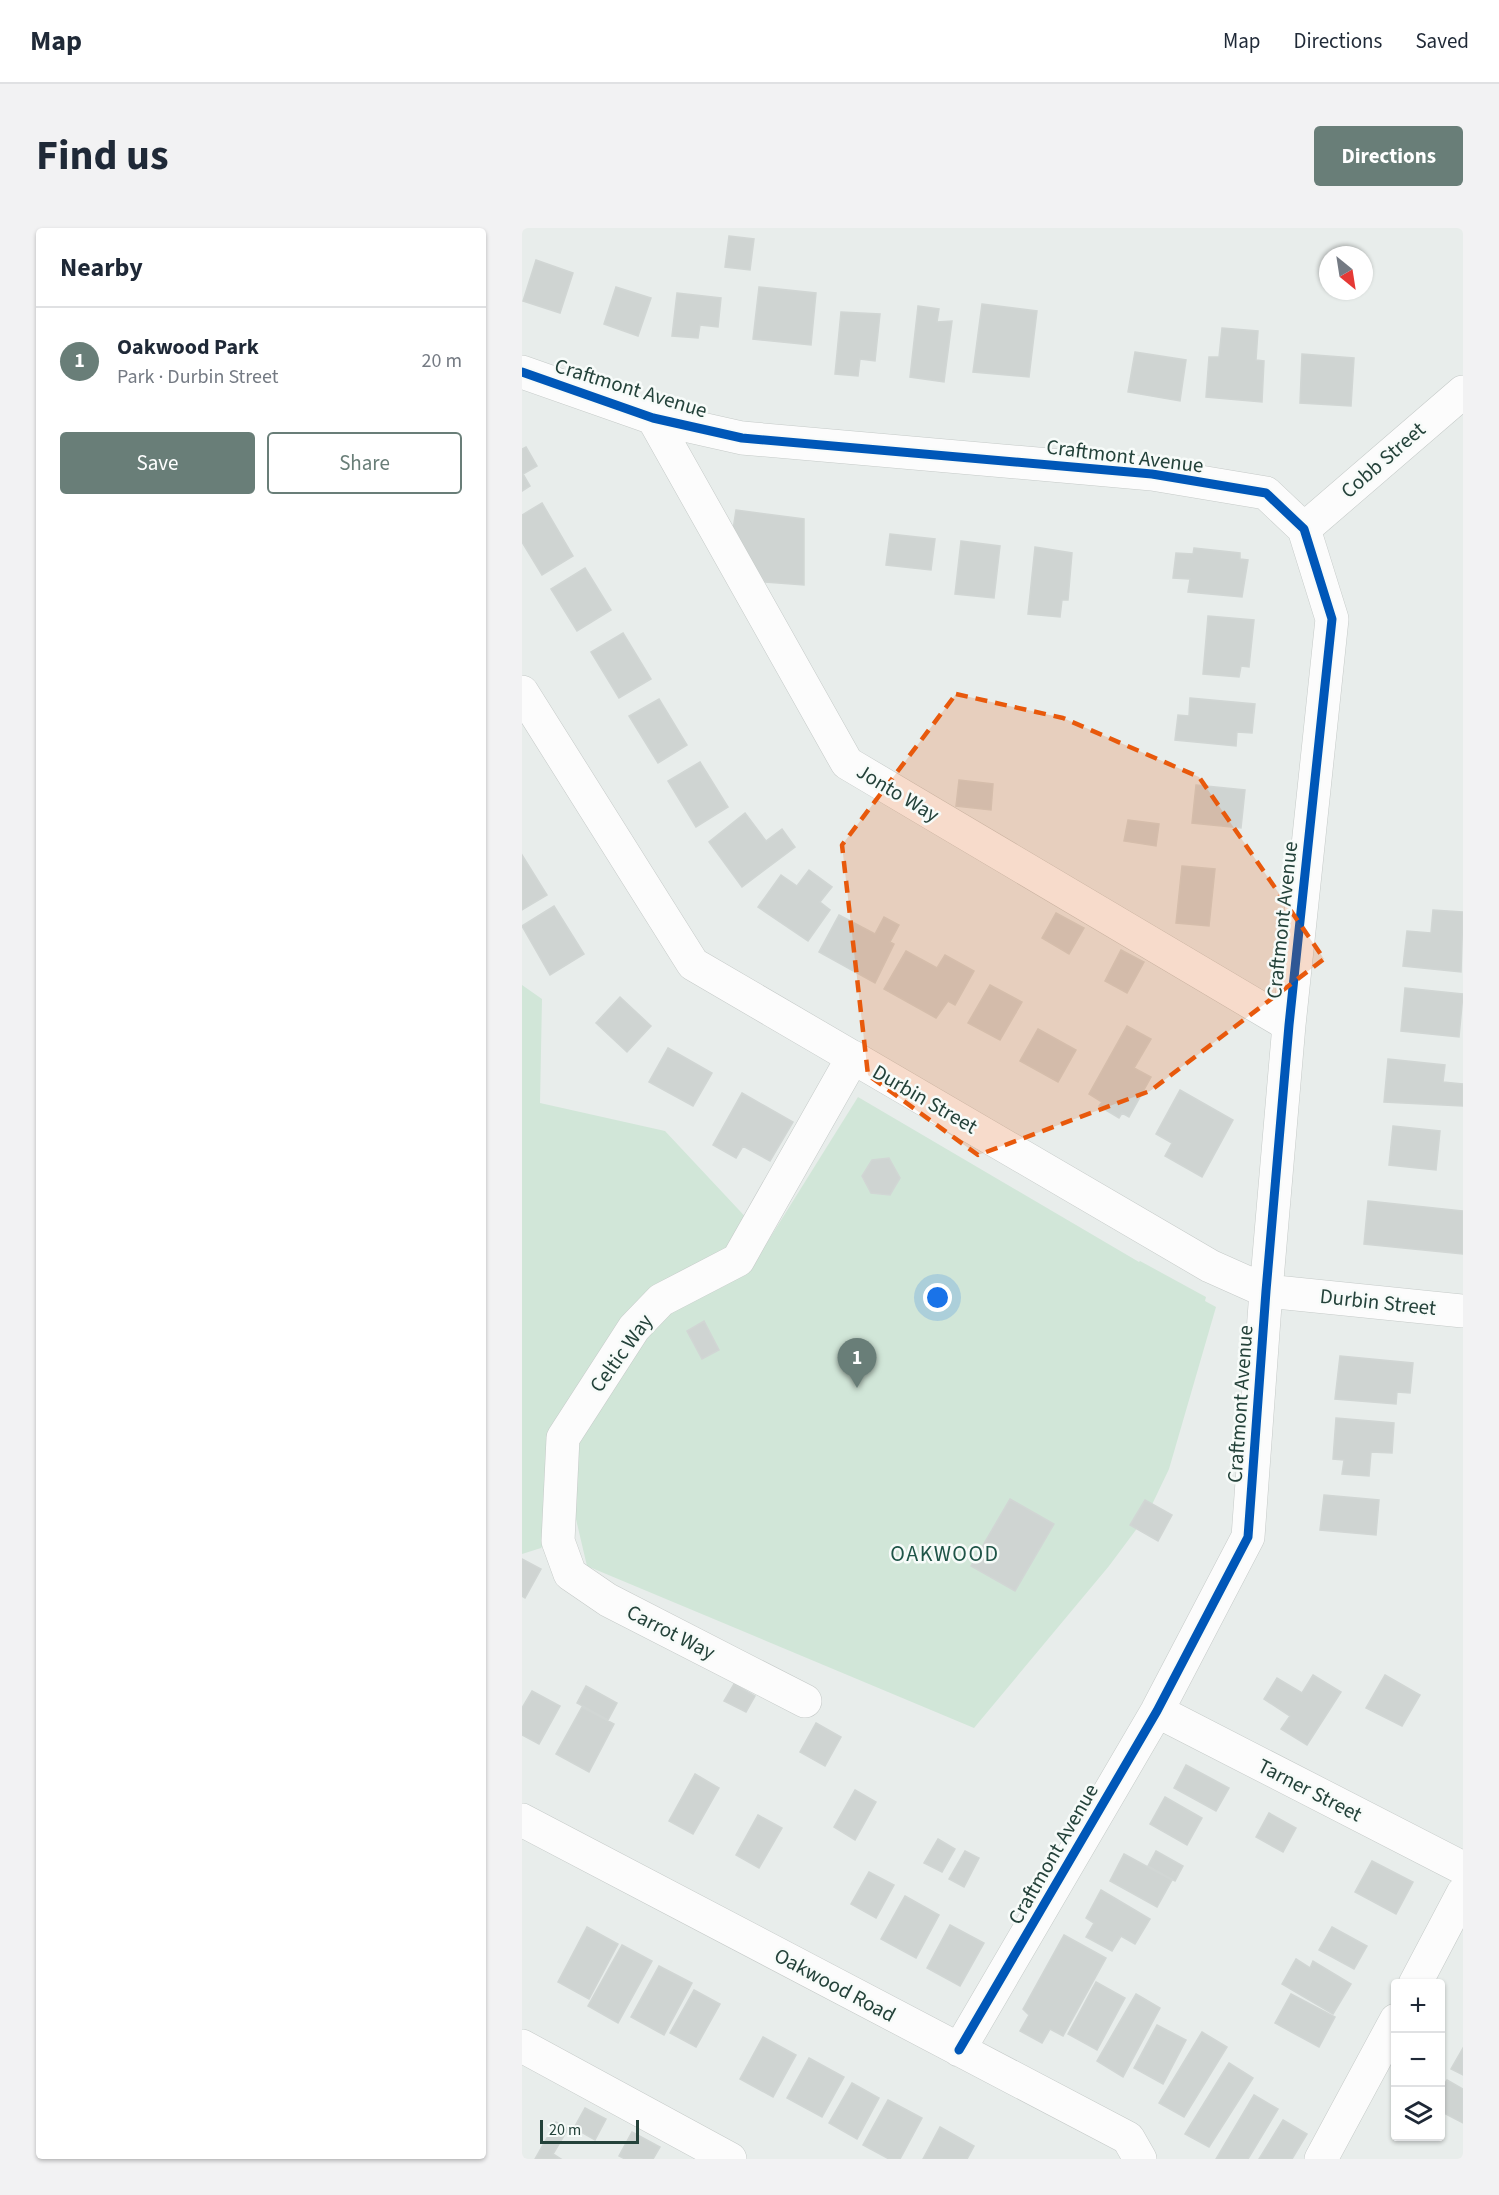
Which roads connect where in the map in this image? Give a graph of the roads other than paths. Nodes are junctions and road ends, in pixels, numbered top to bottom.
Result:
1 (522, 372) edge
2 (1463, 392) edge
3 (652, 418) junction
4 (1304, 529) junction
5 (522, 692) edge
6 (1289, 1026) junction
7 (853, 1058) junction
8 (1266, 1291) junction
9 (1463, 1311) edge
10 (558, 1541) joint
11 (806, 1701) dead end
12 (1157, 1712) junction
13 (522, 1820) edge
14 (1463, 1868) edge
15 (1463, 1893) edge
16 (1417, 1979) edge
17 (1391, 2028) edge
18 (522, 2046) edge
19 (959, 2050) junction
20 (730, 2159) edge
21 (1140, 2159) edge
22 (1321, 2159) edge

1 - 3 street, Craftmont Avenue
2 - 4 street, Cobb Street
3 - 4 street, Craftmont Avenue
3 - 6 street, Jonto Way
4 - 6 street, Craftmont Avenue
5 - 7 street, Durbin Street
6 - 8 street, Craftmont Avenue
7 - 8 street, Durbin Street
7 - 10 street, Celtic Way
8 - 9 street, Durbin Street
8 - 12 street, Craftmont Avenue
10 - 11 street, Carrot Way
12 - 14 street, Tarner Street
12 - 19 street, Craftmont Avenue
13 - 19 street, Oakwood Road
15 - 16 street
17 - 22 street
18 - 20 street
19 - 21 street, Oakwood Road

